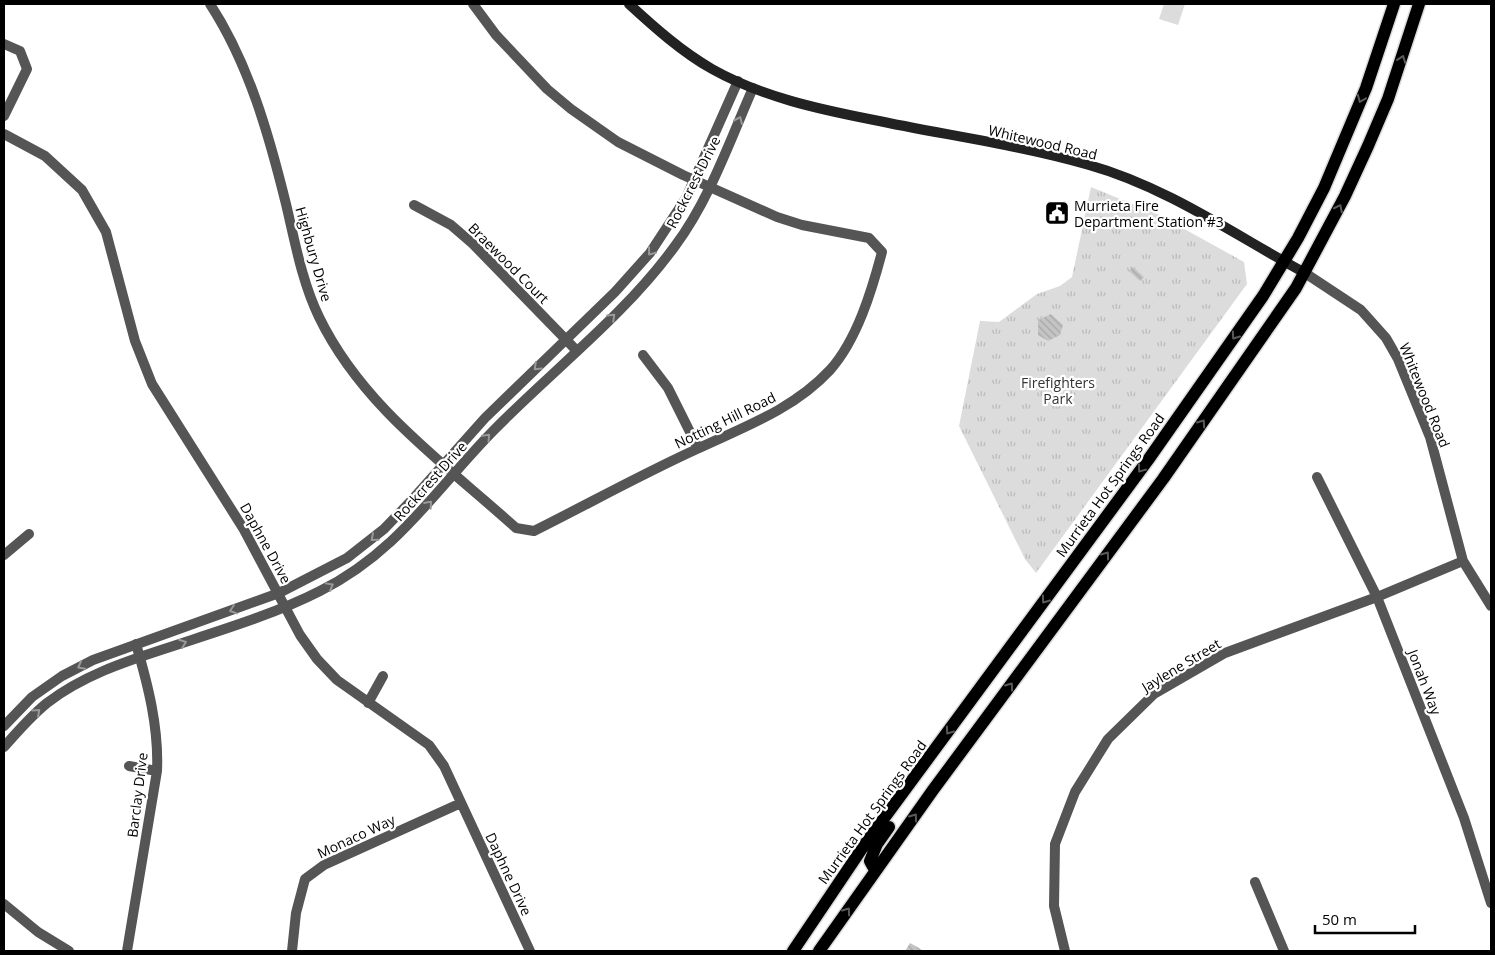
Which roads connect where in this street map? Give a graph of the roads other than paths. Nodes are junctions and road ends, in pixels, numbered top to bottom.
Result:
1 (210, 4) edge
2 (473, 4) edge
3 (629, 4) edge
4 (1394, 4) edge
5 (1419, 4) edge
6 (4, 44) edge
7 (738, 81) junction
8 (753, 88) junction
9 (4, 116) edge
10 (4, 134) edge
11 (694, 180) junction
12 (708, 187) junction
13 (414, 205) dead end
14 (1284, 262) junction
15 (1305, 273) junction
16 (566, 339) junction
17 (577, 351) junction
18 (643, 355) dead end
19 (698, 448) junction
20 (442, 463) junction
21 (455, 474) junction
22 (1317, 478) dead end
23 (29, 534) dead end
24 (4, 555) edge
25 (1463, 561) junction
26 (279, 593) junction
27 (1378, 597) junction
28 (286, 606) junction
29 (1491, 606) edge
30 (136, 644) junction
31 (140, 657) junction
32 (384, 676) dead end
33 (368, 703) junction
34 (4, 726) edge
35 (4, 747) edge
36 (935, 751) junction
37 (129, 766) dead end
38 (156, 771) junction
39 (461, 803) junction
40 (875, 870) junction
41 (1255, 882) dead end
42 (1491, 903) edge
43 (4, 904) edge
44 (69, 951) edge
45 (127, 951) edge
46 (292, 951) edge
47 (530, 951) edge
48 (793, 951) edge
49 (819, 951) edge
50 (1065, 951) edge
51 (1284, 951) edge

1 - 20 street, Highbury Drive
2 - 11 street, Notting Hill Road
3 - 7 main road, Whitewood Road
4 -> 14 main road, Murrieta Hot Springs Road
15 -> 5 main road
6 - 9 street
7 - 8 main road, Whitewood Road
7 - 11 street, Rockcrest Drive
12 -> 8 street, Rockcrest Drive
8 - 14 main road, Whitewood Road
10 - 26 street, Daphne Drive
11 - 12 street, Notting Hill Road
11 -> 16 street, Rockcrest Drive
17 -> 12 street, Rockcrest Drive
12 - 19 street, Notting Hill Road
13 - 16 street, Braewood Court
14 - 15 main road, Whitewood Road
14 -> 36 main road, Murrieta Hot Springs Road
15 - 25 street, Whitewood Road
40 -> 15 main road
16 - 17 street, Braewood Court
16 -> 20 street, Rockcrest Drive
21 -> 17 street, Rockcrest Drive
18 - 19 street
19 - 21 street, Notting Hill Road
20 - 21 street, Highbury Drive
20 -> 26 street, Rockcrest Drive
28 -> 21 street, Rockcrest Drive
22 - 27 street, Jonah Way
23 - 24 street
25 - 27 street, Jaylene Street
25 - 29 street, Whitewood Road
26 - 28 street, Daphne Drive
26 -> 30 street, Rockcrest Drive
27 - 42 street, Jonah Way
27 - 50 street, Jaylene Street
31 -> 28 street, Rockcrest Drive
28 - 33 street, Daphne Drive
30 - 31 street, Barclay Drive
30 -> 34 street, Rockcrest Drive
35 -> 31 street, Rockcrest Drive
31 - 38 street, Barclay Drive
32 - 33 street
33 - 39 street, Daphne Drive
36 - 40 main road
36 - 48 main road, Murrieta Hot Springs Road
37 - 38 street
38 - 45 street, Barclay Drive
39 - 46 street, Monaco Way
39 - 47 street, Daphne Drive
49 -> 40 main road
41 - 51 street
43 - 44 street

